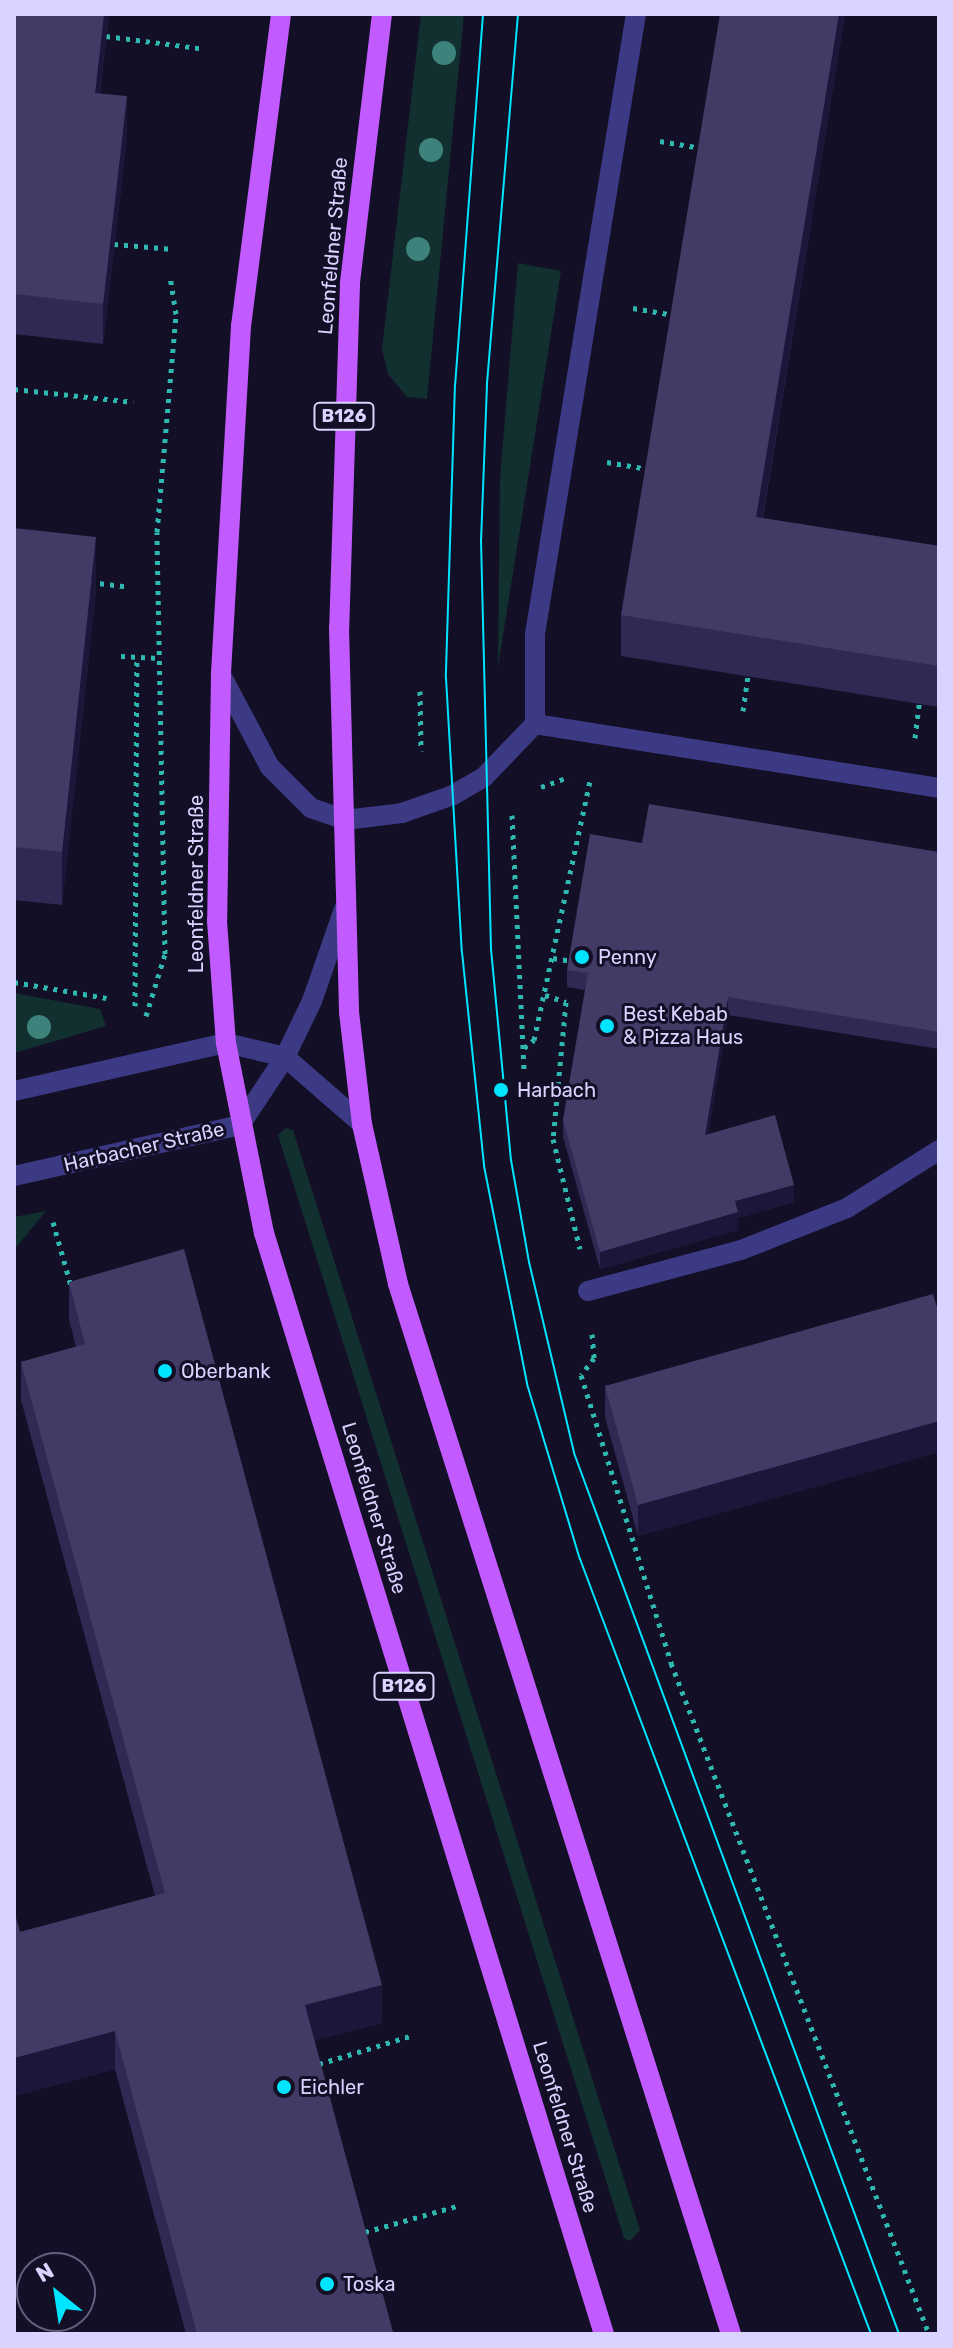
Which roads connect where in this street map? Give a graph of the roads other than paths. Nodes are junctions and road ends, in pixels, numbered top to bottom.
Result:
1 (281, 14) edge
2 (382, 14) edge
3 (636, 14) edge
4 (221, 675) junction
5 (535, 724) junction
6 (939, 788) edge
7 (345, 820) junction
8 (344, 909) junction
9 (226, 1043) junction
10 (285, 1057) junction
11 (14, 1091) edge
12 (362, 1124) junction
13 (240, 1125) junction
14 (939, 1150) edge
15 (14, 1176) edge
16 (588, 1291) road end
17 (604, 2334) edge
18 (731, 2334) edge

1 - 4 main road, Leonfeldner Straße / B126
2 - 7 main road, Leonfeldner Straße / B126
3 - 5 street
4 - 7 street
4 - 9 main road, Leonfeldner Straße / B126
5 - 6 street
5 - 7 street
7 - 8 main road, Leonfeldner Straße / B126
8 - 10 street, Harbacher Straße
8 - 12 main road, Leonfeldner Straße / B126
9 - 10 street
9 - 11 street
9 - 13 main road, Leonfeldner Straße / B126
10 - 12 street
10 - 13 street, Harbacher Straße
12 - 18 main road, Leonfeldner Straße / B126
13 - 15 street, Harbacher Straße
13 - 17 main road, Leonfeldner Straße / B126
14 - 16 street

